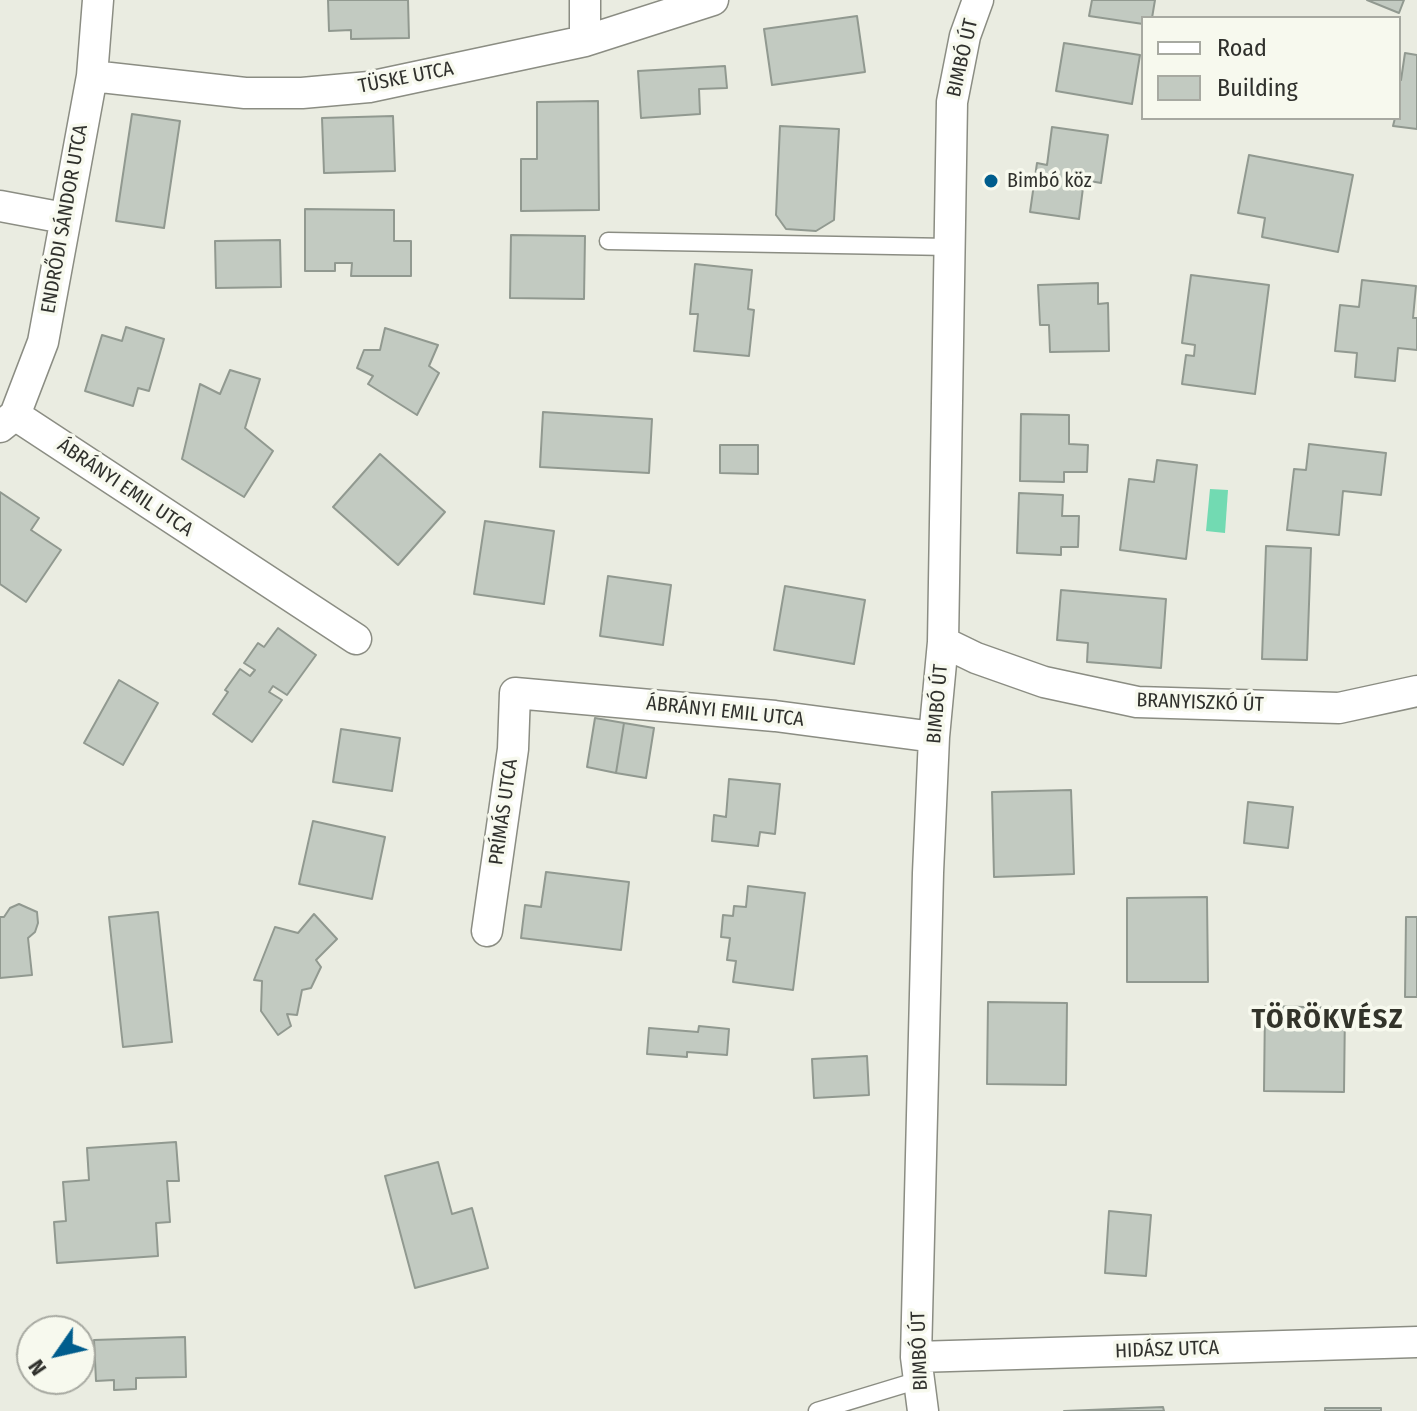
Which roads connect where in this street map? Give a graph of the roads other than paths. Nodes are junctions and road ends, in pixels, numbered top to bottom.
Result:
1 (98, 0) edge
2 (585, 0) edge
3 (713, 0) edge
4 (978, 0) edge
5 (585, 41) junction
6 (92, 76) junction
7 (0, 206) edge
8 (64, 218) junction
9 (608, 241) dead end
10 (950, 247) junction
11 (8, 421) edge
12 (356, 639) dead end
13 (943, 642) junction
14 (1416, 686) edge
15 (515, 693) joint
16 (934, 737) junction
17 (487, 931) dead end
18 (1417, 1342) edge
19 (918, 1368) junction
20 (817, 1411) edge
21 (923, 1411) edge

1 - 6 street, ENDRŐDI SÁNDOR UTCA
2 - 5 street
3 - 5 street, TÜSKE UTCA
4 - 10 street, BIMBÓ ÚT
5 - 6 street, TÜSKE UTCA
6 - 8 street, ENDRŐDI SÁNDOR UTCA
7 - 8 street
8 - 11 street, ENDRŐDI SÁNDOR UTCA
9 - 10 lane
10 - 13 street, BIMBÓ ÚT
11 - 12 street, ÁBRÁNYI EMIL UTCA
13 - 14 street, BRANYISZKÓ ÚT
13 - 16 street, BIMBÓ ÚT
15 - 16 street, ÁBRÁNYI EMIL UTCA
15 - 17 street, PRÍMÁS UTCA
16 - 19 street, BIMBÓ ÚT
18 - 19 street, HIDÁSZ UTCA
19 - 20 lane
19 - 21 street, BIMBÓ ÚT

